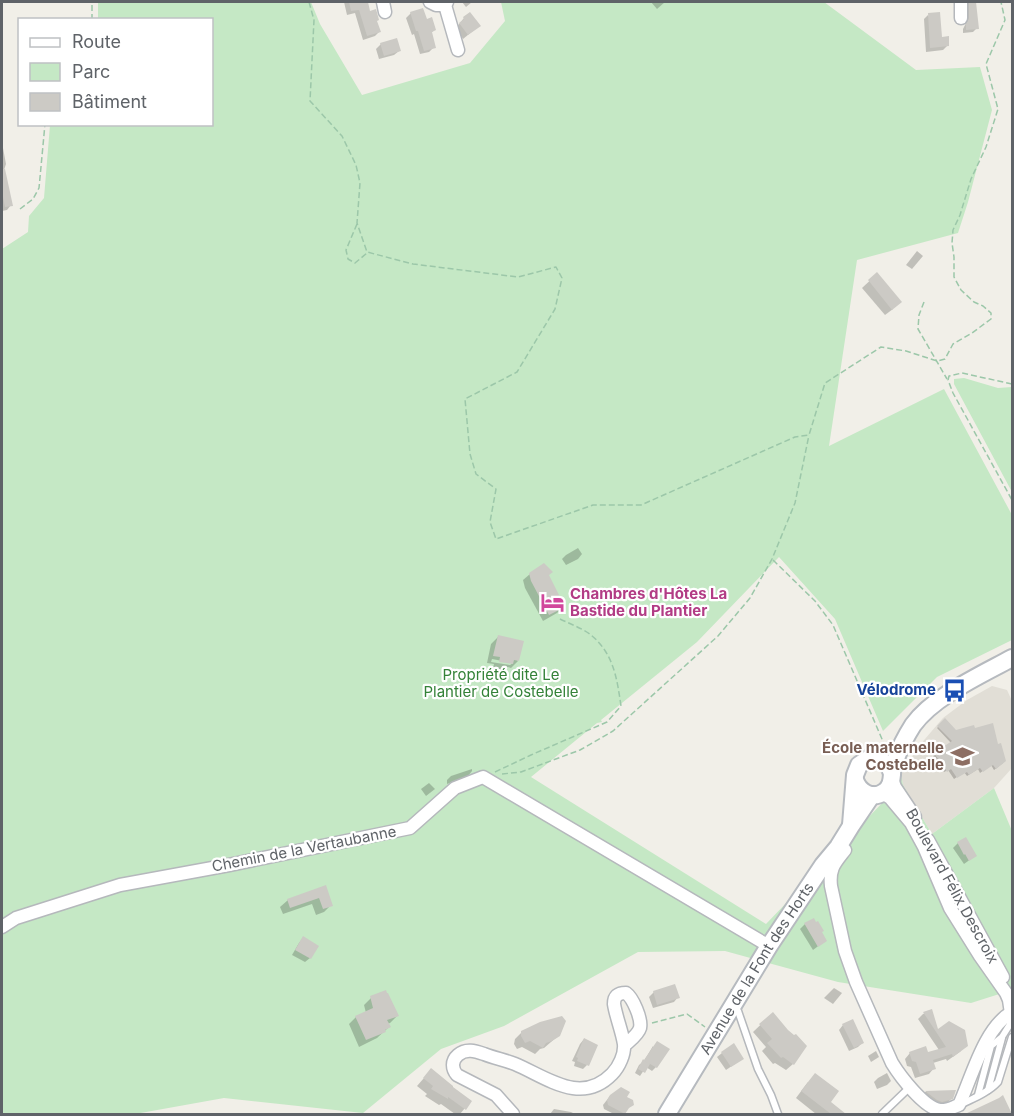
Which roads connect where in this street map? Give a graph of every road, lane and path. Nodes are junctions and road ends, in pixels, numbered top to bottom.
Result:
1 (92, 2) edge
2 (309, 2) edge
3 (430, 2) edge
4 (961, 2) edge
5 (1002, 2) edge
6 (446, 3) edge
7 (92, 18) edge
8 (961, 18) dead end
9 (458, 50) dead end
10 (45, 126) edge
11 (20, 209) dead end
12 (357, 223) junction
13 (368, 252) junction
14 (924, 302) dead end
15 (937, 361) junction
16 (948, 380) junction
17 (1012, 384) edge
18 (809, 435) junction
19 (1012, 500) edge
20 (772, 559) junction
21 (558, 618) dead end
22 (1012, 658) edge
23 (906, 738) junction
24 (884, 756) junction
25 (892, 776) junction
26 (483, 777) junction
27 (855, 780) junction
28 (878, 794) junction
29 (850, 826) junction
30 (2, 927) edge
31 (769, 946) junction
32 (1012, 994) edge
33 (733, 1007) junction
34 (1012, 1017) edge
35 (640, 1026) junction
36 (716, 1034) junction
37 (1002, 1037) junction
38 (1012, 1037) edge
39 (624, 1046) junction
40 (910, 1087) junction
41 (988, 1090) junction
42 (978, 1096) junction
43 (959, 1105) junction
44 (513, 1114) edge
45 (666, 1114) edge
46 (778, 1114) edge
47 (882, 1114) edge

1 - 7 path
2 - 12 path
3 - 6 street
4 - 8 street
5 - 15 path
6 - 9 street
10 - 11 path
12 - 13 path
12 - 13 path
13 - 18 path
14 - 15 path
15 - 16 path
15 - 18 path
16 - 17 path
16 - 19 path
18 - 20 path
20 - 24 path
20 - 26 path
21 - 26 path
22 - 23 main road
23 - 24 main road
23 - 25 main road
24 - 25 main road
24 - 27 main road
25 - 28 main road
25 - 32 street, Boulevard Félix Descroix
26 - 30 street, Chemin de la Vertaubanne
26 - 31 street
27 - 28 main road
27 - 29 main road, Avenue de la Font des Horts
28 - 29 main road, Avenue de la Font des Horts
28 - 34 street, Boulevard Félix Descroix
28 - 40 street
29 - 31 main road, Avenue de la Font des Horts
31 - 33 main road, Avenue de la Font des Horts
33 - 36 main road, Avenue de la Font des Horts
33 - 46 lane
34 - 37 lane
34 - 43 street
35 - 36 path
35 - 39 street
35 - 39 street
36 - 45 main road, Avenue de la Font des Horts
37 - 41 lane
37 - 42 lane
38 - 41 lane
39 - 44 street
40 - 43 street
40 - 47 lane
41 - 42 lane
42 - 43 lane

